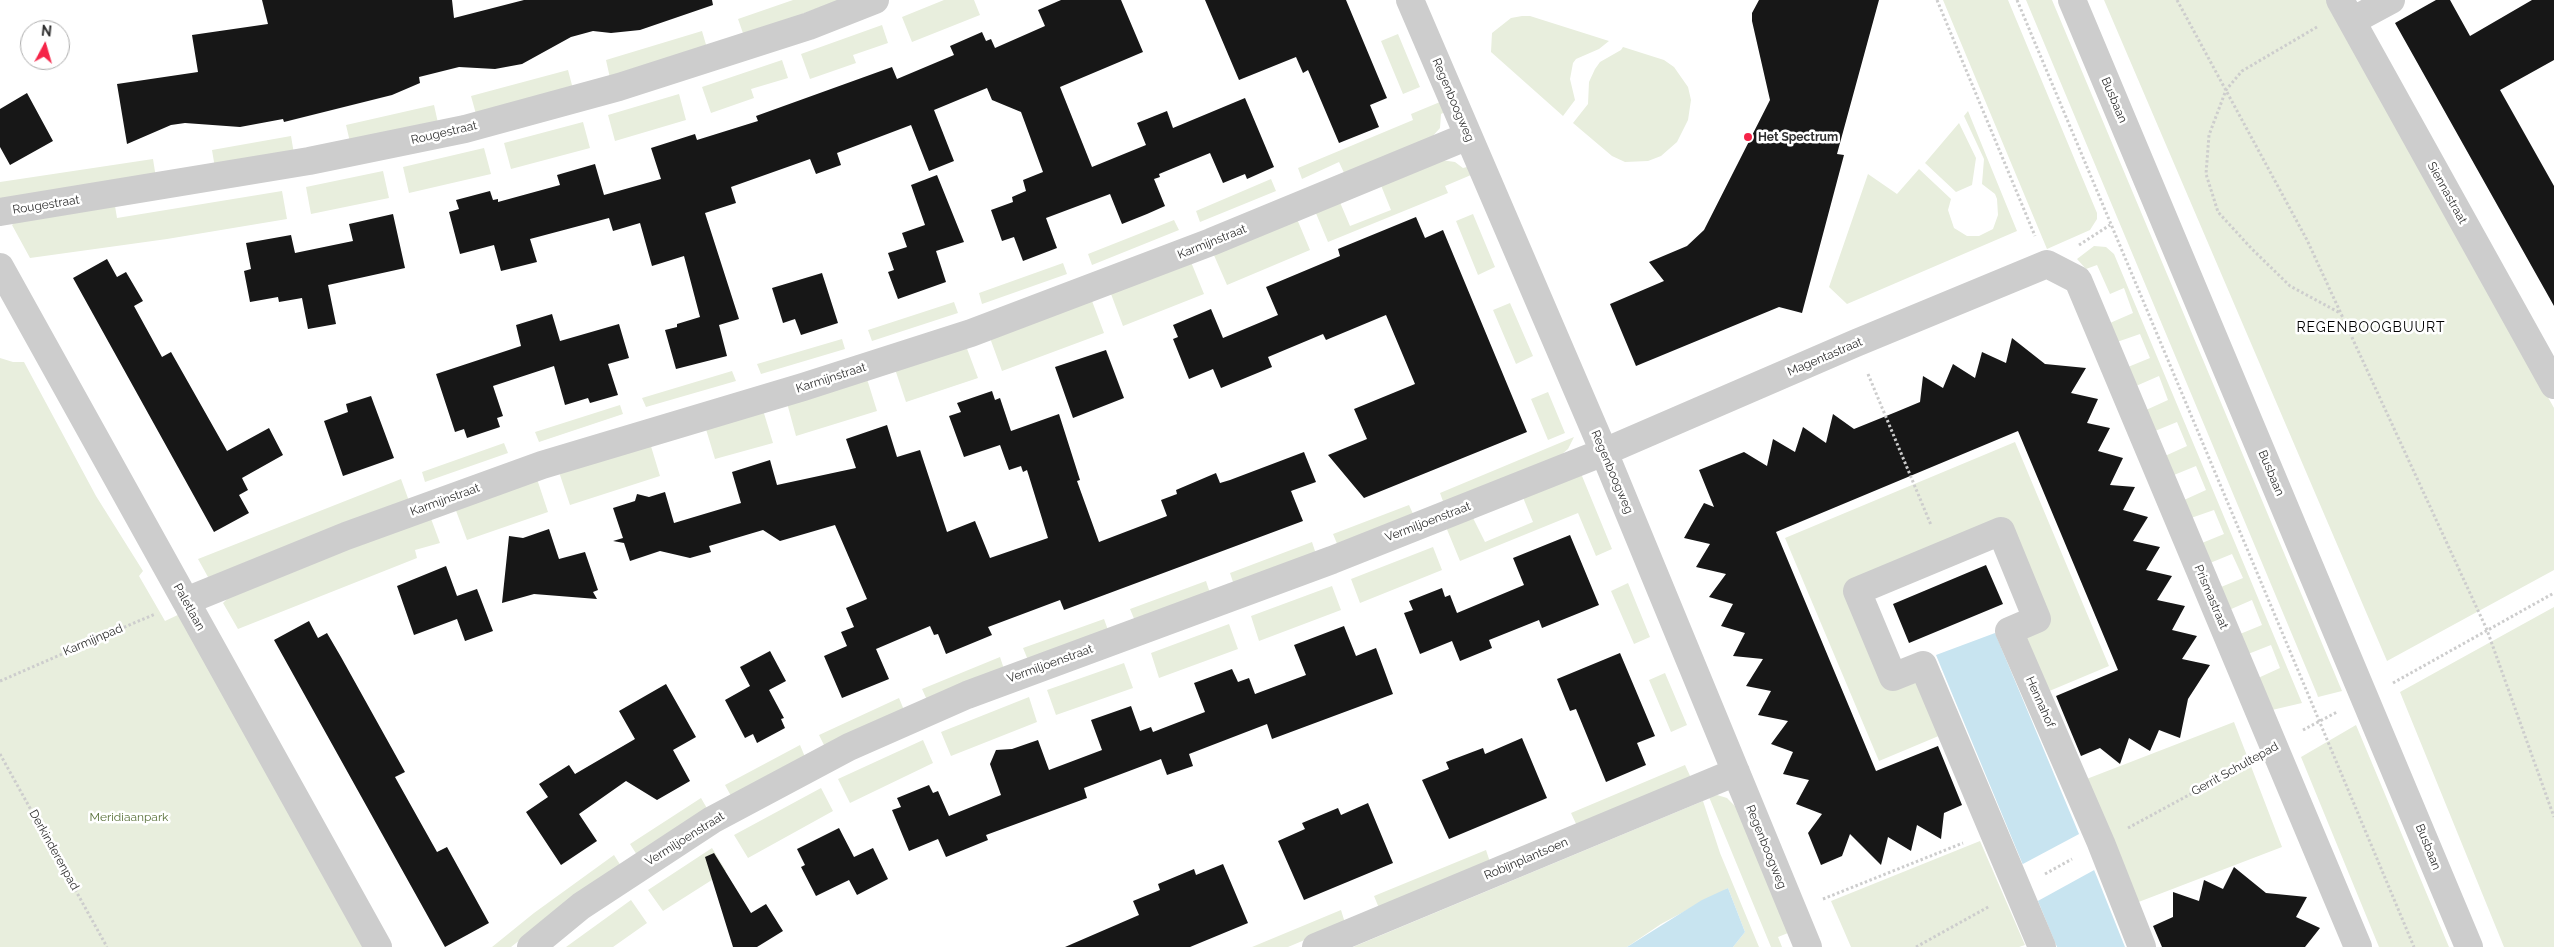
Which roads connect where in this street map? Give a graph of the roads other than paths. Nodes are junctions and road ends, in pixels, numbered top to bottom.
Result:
1 (875, 0) edge
2 (1410, 0) edge
3 (2072, 0) edge
4 (2391, 0) edge
5 (2346, 11) edge
6 (1468, 136) junction
7 (0, 212) edge
8 (2047, 264) joint
9 (0, 267) edge
10 (2554, 385) edge
11 (1604, 452) junction
12 (186, 601) junction
13 (1736, 772) junction
14 (378, 947) edge
15 (531, 947) edge
16 (1316, 947) edge
17 (1808, 947) edge
18 (2042, 947) edge
19 (2142, 947) edge
20 (2358, 947) edge
21 (2469, 947) edge

1 - 7 street, Rougestraat
2 - 6 street, Regenboogweg
3 - 21 street, Busbaan
4 - 5 street
5 - 10 street, Siennastraat
6 - 11 street, Regenboogweg
6 - 12 street, Karmijnstraat
8 - 11 street, Magentastraat
8 - 20 street, Prismastraat
9 - 12 street, Paletlaan
11 - 13 street, Regenboogweg
11 - 15 street, Vermiljoenstraat
12 - 14 street, Paletlaan
13 - 16 street, Robijnplantsoen
13 - 17 street, Regenboogweg
18 - 19 street, Hennahof

